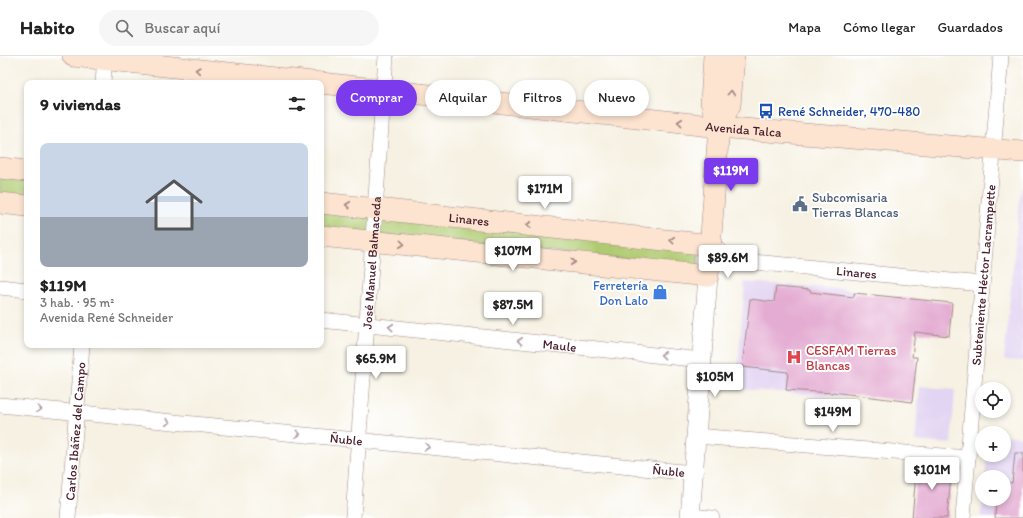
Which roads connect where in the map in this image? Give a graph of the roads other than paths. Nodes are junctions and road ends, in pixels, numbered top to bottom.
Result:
1 (73, 56) edge
2 (386, 56) edge
3 (714, 56) edge
4 (734, 56) edge
5 (1001, 56) edge
6 (105, 58) edge
7 (103, 80) edge
8 (295, 80) edge
9 (384, 80) edge
10 (324, 83) edge
11 (336, 85) edge
12 (417, 94) edge
13 (381, 116) edge
14 (719, 126) junction
15 (993, 150) junction
16 (1023, 152) edge
17 (0, 168) edge
18 (24, 171) edge
19 (0, 203) edge
20 (324, 203) edge
21 (24, 206) edge
22 (375, 208) junction
23 (324, 236) edge
24 (373, 241) junction
25 (711, 245) junction
26 (732, 260) junction
27 (708, 276) junction
28 (982, 284) junction
29 (0, 287) edge
30 (24, 290) edge
31 (324, 320) edge
32 (367, 325) junction
33 (82, 348) edge
34 (702, 360) junction
35 (0, 405) edge
36 (77, 413) junction
37 (696, 436) junction
38 (359, 440) junction
39 (968, 458) junction
40 (693, 473) junction
41 (690, 517) edge
42 (68, 518) edge
43 (353, 518) edge
44 (712, 518) edge
45 (963, 518) edge

1 - 6 main road, Avenida Talca
2 - 9 street, José Manuel Balmaceda
3 - 14 main road
14 -> 4 main road
5 - 15 street, Subteniente Héctor Lacrampette
6 - 7 street
8 -> 6 main road, Avenida Talca
10 - 11 main road, Avenida Talca
14 -> 12 main road, Avenida Talca
13 - 22 street, José Manuel Balmaceda
14 - 15 main road, Avenida Talca
14 - 25 main road
15 - 16 main road, Avenida Talca
15 - 28 street, Subteniente Héctor Lacrampette
17 - 18 main road
19 - 21 main road
22 -> 20 main road, Linares
22 - 24 street, José Manuel Balmaceda
25 -> 22 main road, Linares
23 - 24 main road
24 -> 27 main road
24 - 32 street, José Manuel Balmaceda
25 - 26 street, Linares
25 - 27 main road
26 - 27 street
26 - 28 street, Linares
27 - 34 street
28 - 39 street, Subteniente Héctor Lacrampette
29 - 30 street
31 - 32 street, Maule
34 -> 32 street, Maule
32 - 38 street, José Manuel Balmaceda
33 - 36 street, Carlos Ibáñez del Campo
34 - 37 street
35 -> 36 street, Ñuble
36 -> 38 street, Ñuble
36 - 42 street, Carlos Ibáñez del Campo
37 - 39 street
37 - 40 street
38 -> 40 street, Ñuble
38 - 43 street, José Manuel Balmaceda
39 - 45 street, Subteniente Héctor Lacrampette
40 - 41 street
41 - 44 street

